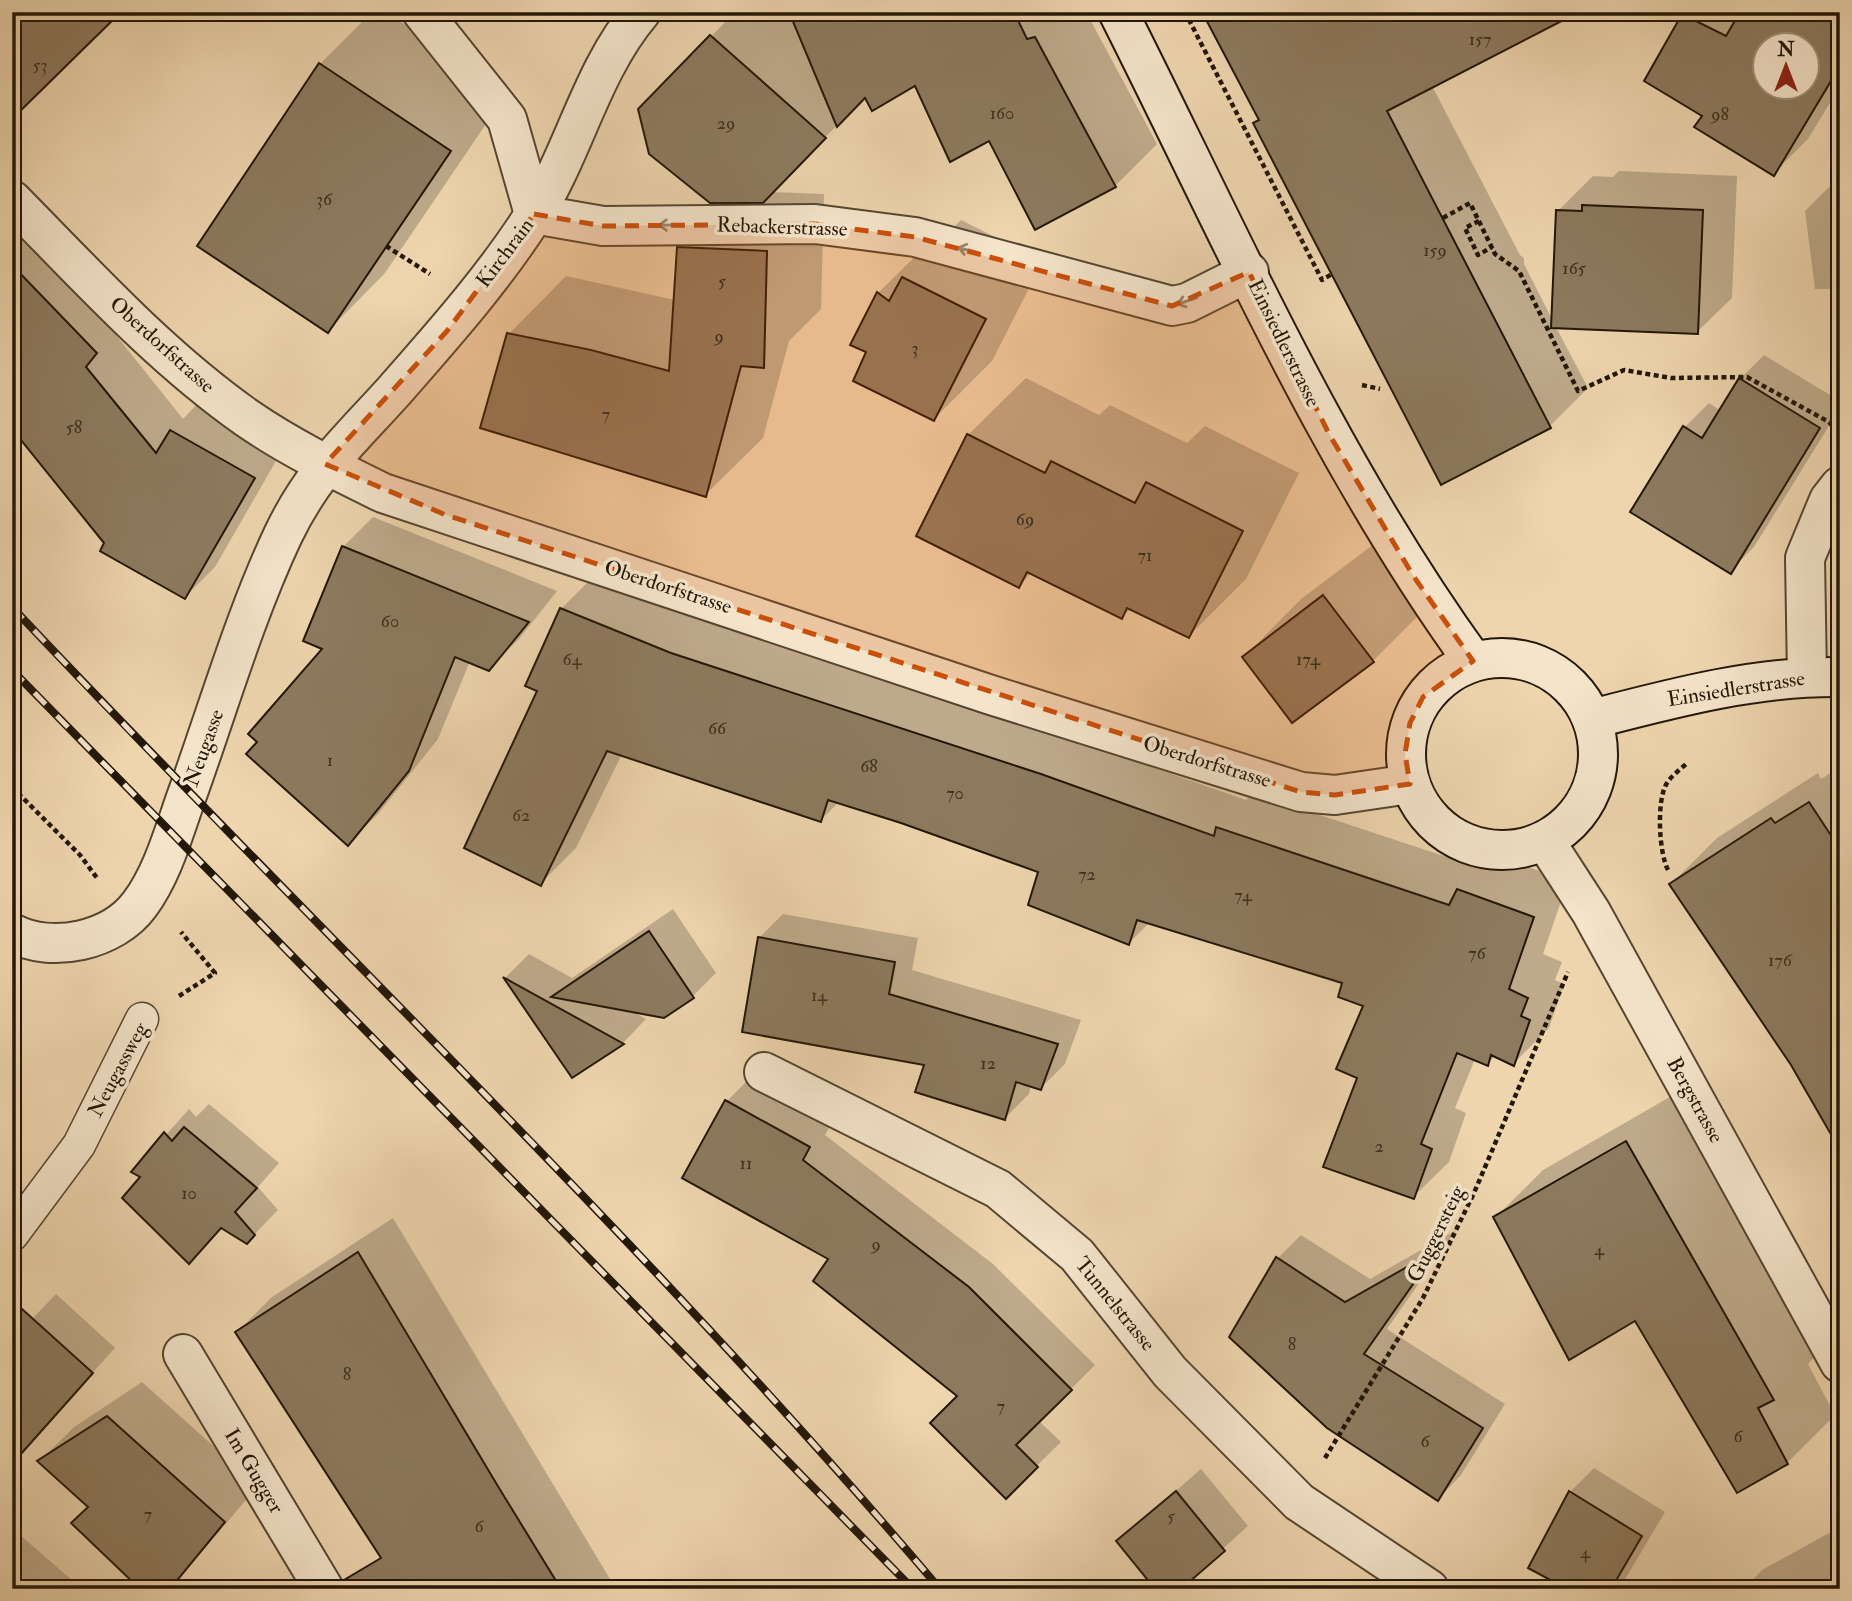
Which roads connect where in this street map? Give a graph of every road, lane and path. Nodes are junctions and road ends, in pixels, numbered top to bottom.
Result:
1 (422, 12) edge
2 (641, 12) edge
3 (1118, 12) edge
4 (1185, 12) edge
5 (12, 200) edge
6 (534, 214) junction
7 (1443, 218) dead end
8 (1479, 221) junction
9 (1492, 247) junction
10 (1249, 272) junction
11 (1332, 274) dead end
12 (1362, 385) dead end
13 (1380, 390) dead end
14 (1840, 434) edge
15 (325, 464) junction
16 (1840, 486) edge
17 (1473, 661) junction
18 (1824, 677) edge
19 (1592, 719) junction
20 (1687, 763) dead end
21 (1410, 784) junction
22 (12, 787) edge
23 (1545, 841) junction
24 (1668, 870) dead end
25 (139, 905) junction
26 (180, 931) dead end
27 (12, 933) edge
28 (1571, 965) dead end
29 (142, 1019) joint
30 (764, 1072) dead end
31 (12, 1234) edge
32 (183, 1354) dead end
33 (1840, 1363) edge
34 (1299, 1502) junction
35 (324, 1589) edge
36 (1429, 1589) edge

1 - 6 street
2 - 6 street, Kirchrain
3 - 10 street, Einsiedlerstrasse
4 - 11 path
5 - 15 street, Oberdorfstrasse
10 -> 6 street, Rebackerstrasse
6 - 15 street, Kirchrain
7 - 8 path
8 - 9 path
8 - 9 path
9 - 14 path
10 - 17 street, Einsiedlerstrasse
12 - 13 path
15 - 21 street, Oberdorfstrasse
15 - 25 street, Neugasse
16 - 18 street
17 - 19 street
17 - 21 street
18 - 19 street, Einsiedlerstrasse
19 - 23 street
20 - 24 path
21 - 23 street
22 - 25 path
23 - 33 street, Bergstrasse
25 - 27 street, Neugasse
26 - 29 path, Neugassweg
28 - 34 path, Guggersteig
29 - 31 lane, Neugassweg
30 - 34 street, Tunnelstrasse
32 - 35 street, Im Gugger
34 - 36 street, Tunnelstrasse

